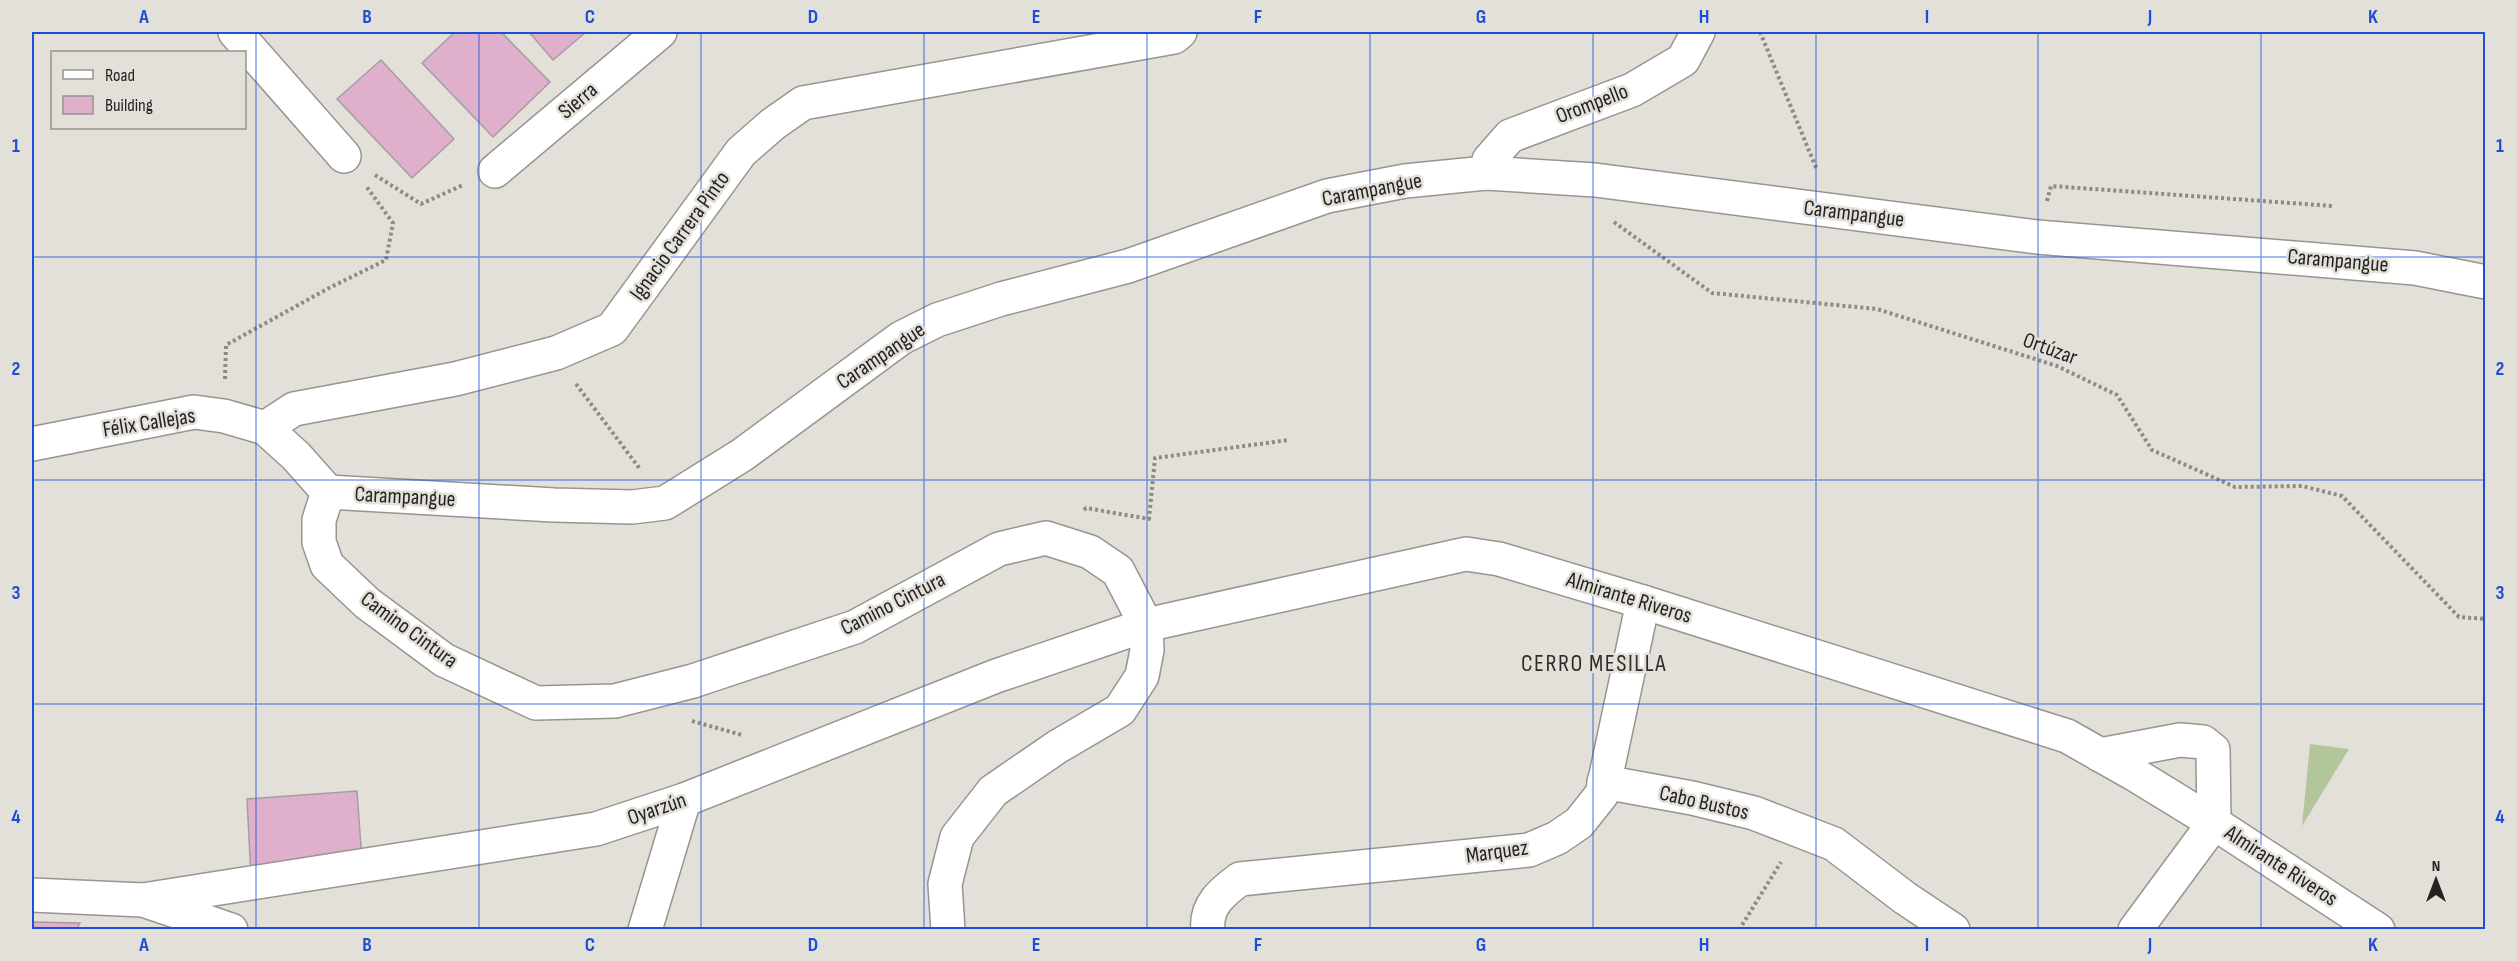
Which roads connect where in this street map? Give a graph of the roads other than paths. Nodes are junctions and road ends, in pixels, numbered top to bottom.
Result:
1 (235, 32) edge
2 (660, 32) edge
3 (1180, 32) edge
4 (1698, 32) edge
5 (344, 156) road end
6 (495, 171) road end
7 (1486, 173) junction
8 (2486, 282) edge
9 (265, 428) junction
10 (32, 444) edge
11 (328, 492) junction
12 (1644, 602) junction
13 (1146, 625) junction
14 (2100, 755) junction
15 (1604, 782) junction
16 (684, 800) junction
17 (2214, 823) junction
18 (32, 895) edge
19 (143, 900) junction
20 (231, 930) edge
21 (645, 930) edge
22 (948, 930) edge
23 (1208, 930) edge
24 (1953, 930) edge
25 (2135, 930) edge
26 (2378, 930) edge

1 - 5 main road
2 - 6 main road, Sierra
3 - 9 main road, Ignacio Carrera Pinto
4 - 7 main road, Orompello
7 - 8 main road, Carampangue
7 - 11 main road, Carampangue
9 - 10 main road, Félix Callejas
9 - 11 main road
11 - 13 main road, Camino Cintura
12 - 13 main road, Almirante Riveros
12 - 14 main road, Almirante Riveros
12 - 15 main road, Marquez
13 - 16 main road, Oyarzún
13 - 22 main road
14 - 17 main road, Almirante Riveros
14 - 17 main road, Almirante Riveros
15 - 23 main road, Marquez
15 - 24 main road, Cabo Bustos
16 - 19 main road, Oyarzún
16 - 21 main road
17 - 25 main road
17 - 26 main road, Almirante Riveros
18 - 19 main road
19 - 20 main road

